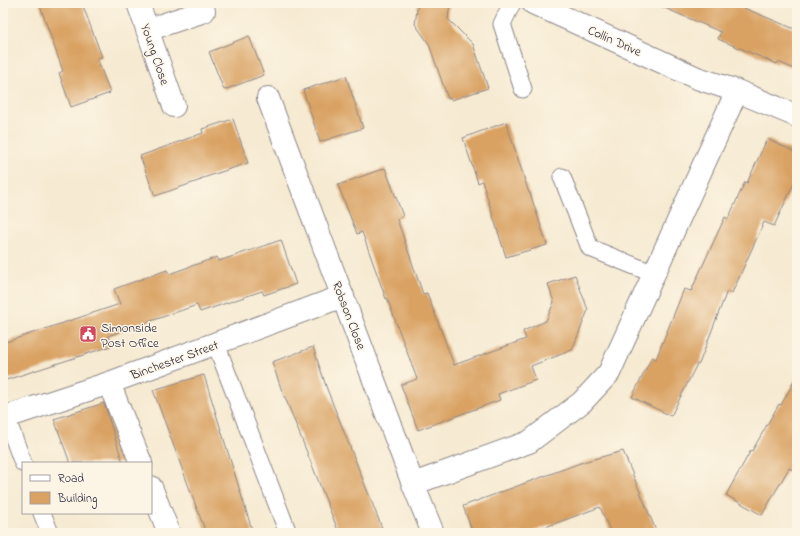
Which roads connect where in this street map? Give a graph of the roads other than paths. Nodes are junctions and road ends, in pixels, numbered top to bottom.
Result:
1 (138, 3) edge
2 (512, 3) edge
3 (533, 3) edge
4 (204, 12) dead end
5 (147, 30) junction
6 (523, 89) dead end
7 (737, 91) junction
8 (268, 98) dead end
9 (174, 106) dead end
10 (797, 116) edge
11 (562, 177) dead end
12 (654, 274) junction
13 (343, 296) junction
14 (216, 344) junction
15 (109, 383) junction
16 (4, 417) edge
17 (23, 462) edge
18 (141, 462) edge
19 (413, 484) junction
20 (152, 490) edge
21 (42, 514) edge
22 (50, 533) edge
23 (169, 533) edge
24 (288, 533) edge
25 (433, 533) edge

1 - 5 street, Young Close
2 - 6 lane
3 - 7 street, Collin Drive
4 - 5 street
5 - 9 street, Young Close
7 - 10 street, Collin Drive
7 - 12 street
8 - 13 street, Robson Close
11 - 12 lane
12 - 19 street
13 - 14 street, Binchester Street
13 - 19 street, Robson Close
14 - 15 street, Binchester Street
14 - 24 lane
15 - 16 street, Binchester Street
15 - 18 street
16 - 17 lane
19 - 25 street, Robson Close
20 - 23 street
21 - 22 lane

